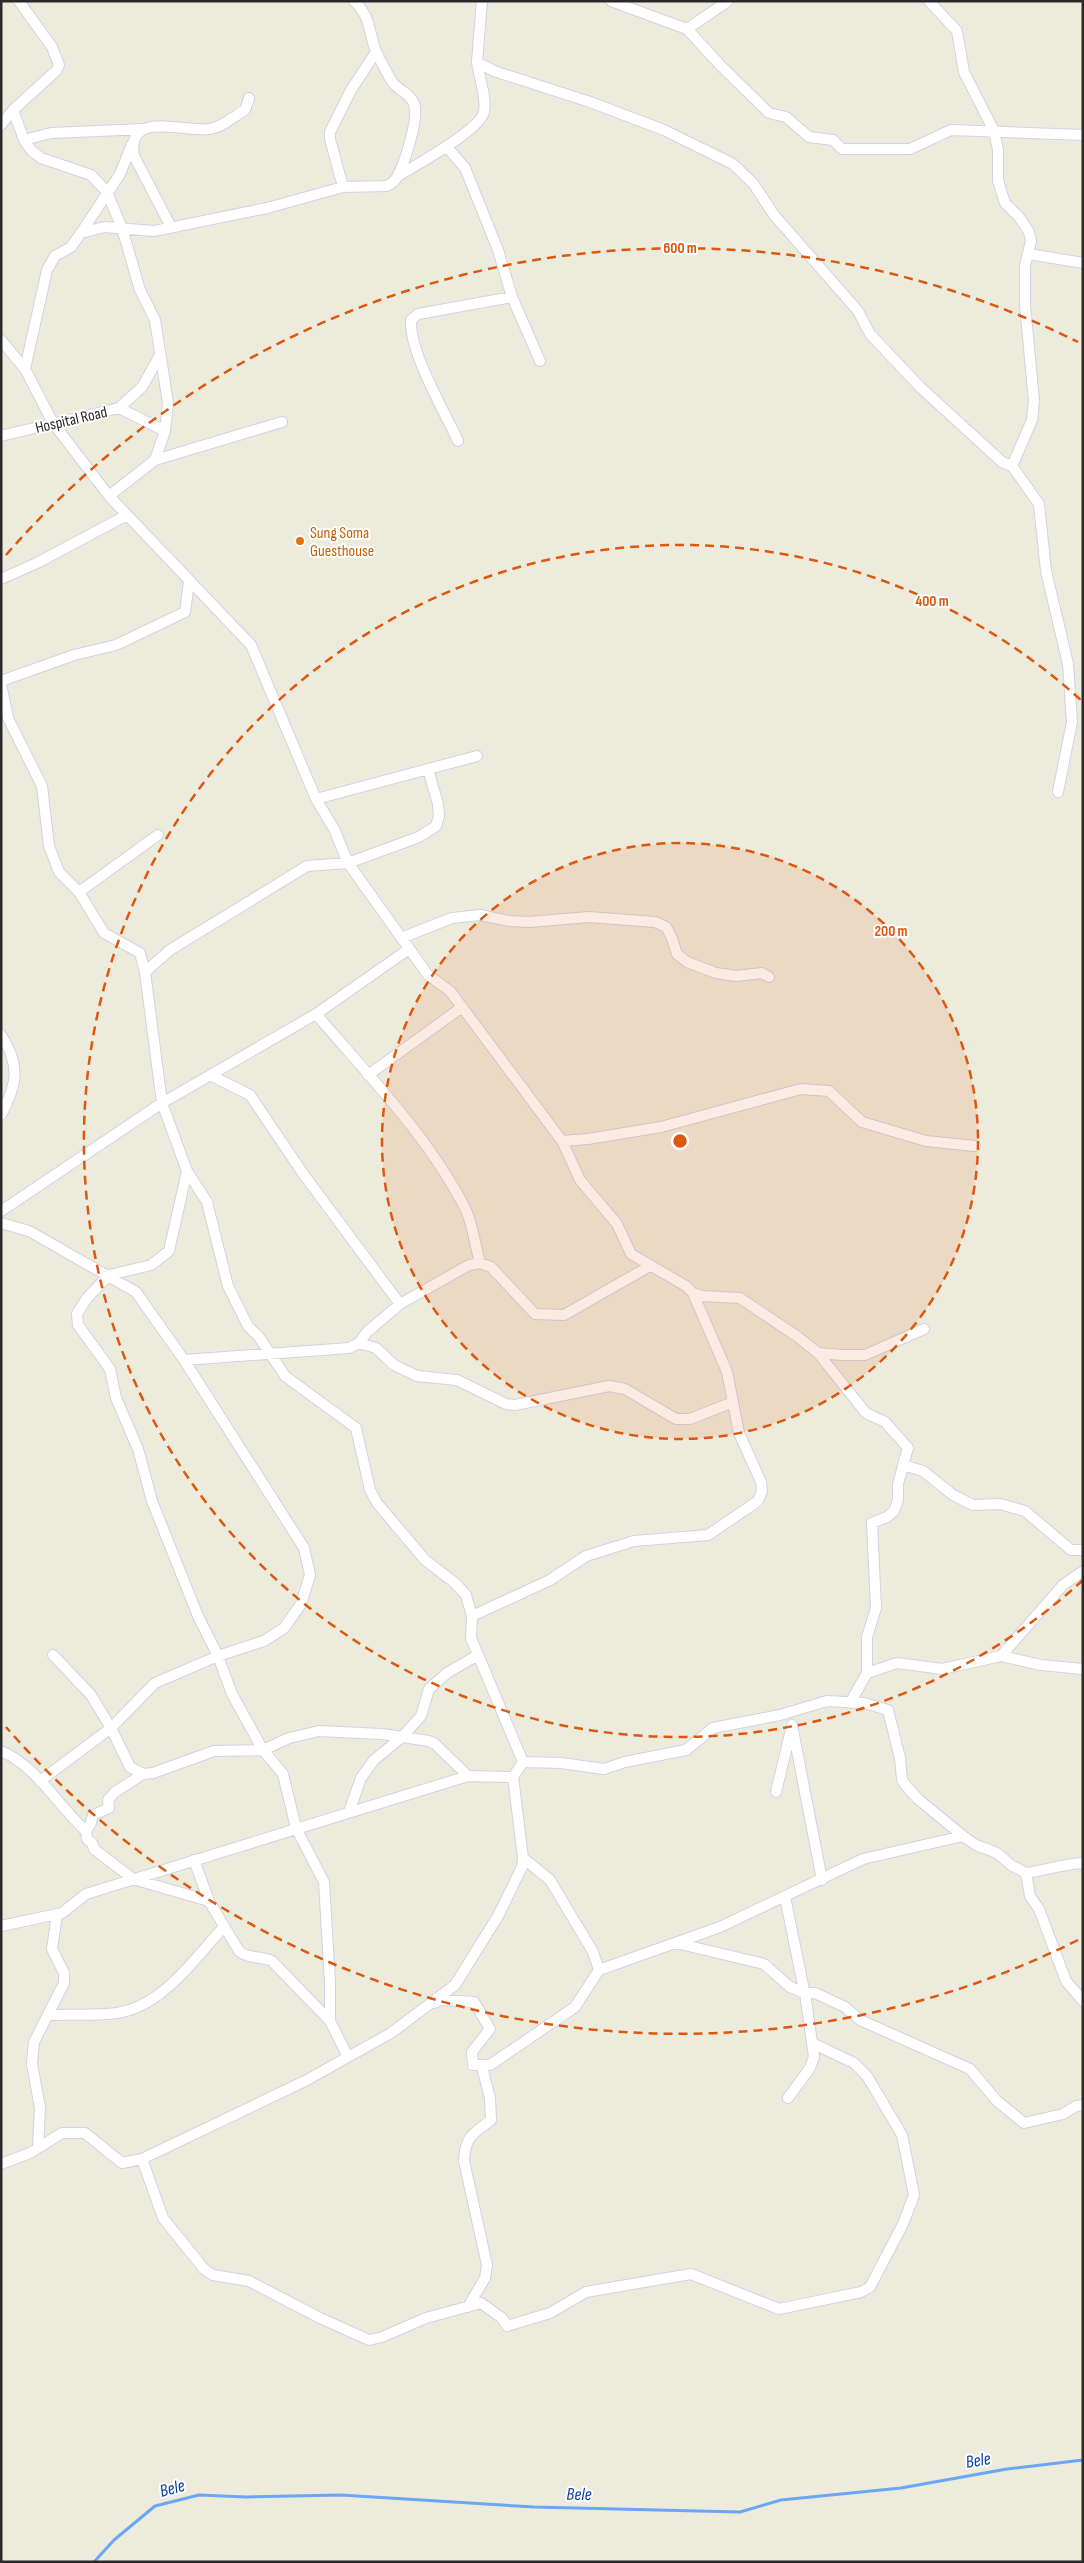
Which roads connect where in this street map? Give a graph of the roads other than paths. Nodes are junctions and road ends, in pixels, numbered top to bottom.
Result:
1 (19, 1) edge
2 (354, 1) edge
3 (482, 1) edge
4 (611, 1) edge
5 (728, 1) edge
6 (929, 1) edge
7 (687, 28) junction
8 (376, 52) junction
9 (477, 62) junction
10 (248, 98) dead end
11 (13, 110) junction
12 (1, 125) edge
13 (146, 129) junction
14 (994, 131) junction
15 (1083, 135) edge
16 (24, 140) junction
17 (132, 144) junction
18 (447, 147) junction
19 (398, 176) junction
20 (343, 187) junction
21 (107, 192) junction
22 (171, 227) junction
23 (122, 228) junction
24 (81, 233) junction
25 (1028, 254) junction
26 (1083, 263) edge
27 (512, 297) junction
28 (1, 340) edge
29 (159, 358) junction
30 (540, 361) dead end
31 (25, 369) junction
32 (119, 408) junction
33 (282, 422) dead end
34 (53, 423) junction
35 (165, 431) junction
36 (1, 436) edge
37 (458, 441) dead end
38 (155, 460) junction
39 (1012, 466) junction
40 (109, 496) junction
41 (127, 515) junction
42 (1, 579) edge
43 (189, 582) junction
44 (1, 683) edge
45 (477, 756) dead end
46 (428, 769) junction
47 (1058, 792) dead end
48 (316, 799) junction
49 (158, 835) dead end
50 (348, 863) junction
51 (78, 892) junction
52 (401, 938) junction
53 (409, 949) junction
54 (145, 972) junction
55 (769, 977) dead end
56 (461, 1008) junction
57 (316, 1014) junction
58 (1, 1035) edge
59 (210, 1074) junction
60 (368, 1075) junction
61 (162, 1103) junction
62 (1, 1115) edge
63 (562, 1141) junction
64 (975, 1146) dead end
65 (187, 1171) junction
66 (1, 1211) edge
67 (1, 1223) edge
68 (480, 1264) junction
69 (650, 1266) junction
70 (109, 1275) junction
71 (693, 1293) junction
72 (400, 1304) junction
73 (924, 1329) dead end
74 (359, 1343) junction
75 (818, 1353) junction
76 (270, 1354) junction
77 (184, 1360) junction
78 (733, 1402) junction
79 (908, 1448) junction
80 (1083, 1550) edge
81 (1083, 1571) edge
82 (472, 1616) junction
83 (478, 1655) junction
84 (53, 1656) dead end
85 (218, 1656) junction
86 (1001, 1656) junction
87 (1083, 1669) edge
88 (867, 1673) junction
89 (850, 1703) junction
90 (793, 1711) junction
91 (792, 1725) junction
92 (111, 1728) junction
93 (402, 1737) junction
94 (263, 1750) junction
95 (1, 1751) edge
96 (522, 1762) junction
97 (143, 1774) junction
98 (468, 1776) junction
99 (513, 1777) junction
100 (40, 1781) junction
101 (776, 1792) dead end
102 (349, 1812) junction
103 (296, 1828) junction
104 (86, 1831) junction
105 (963, 1836) junction
106 (523, 1858) junction
107 (194, 1860) junction
108 (1083, 1863) edge
109 (1026, 1873) junction
110 (132, 1879) junction
111 (822, 1880) junction
112 (785, 1897) junction
113 (209, 1901) junction
114 (57, 1915) junction
115 (1, 1926) edge
116 (223, 1928) junction
117 (676, 1942) junction
118 (599, 1970) junction
119 (804, 1993) junction
120 (1083, 2001) edge
121 (431, 2004) junction
122 (48, 2015) junction
123 (330, 2021) junction
124 (812, 2043) junction
125 (348, 2057) junction
126 (482, 2067) junction
127 (788, 2098) dead end
128 (1083, 2105) edge
129 (38, 2148) junction
130 (142, 2159) junction
131 (1, 2164) edge
132 (468, 2307) junction

1 - 11 street
2 - 8 street
3 - 9 street
4 - 7 street
5 - 7 street
6 - 14 street
7 - 14 street
8 - 19 street
8 - 20 street
9 - 18 street
9 - 39 street
10 - 13 street
11 - 12 street
11 - 16 street
13 - 16 street
13 - 17 street
14 - 15 street
14 - 25 street
16 - 21 street
17 - 21 street
17 - 22 street
18 - 19 street
18 - 27 street
19 - 20 street
20 - 22 street
21 - 23 street
21 - 24 street
22 - 23 street
23 - 24 street
23 - 29 street
24 - 31 street
25 - 26 street
25 - 39 street
27 - 30 street
27 - 37 street
28 - 31 street
29 - 32 street
29 - 35 street
31 - 34 street
32 - 34 street, Hospital Road
32 - 35 street, Hospital Road
33 - 38 street
34 - 36 street, Hospital Road
34 - 40 street
35 - 38 street
38 - 40 street
39 - 47 street
40 - 41 street
41 - 42 street
41 - 43 street
43 - 44 street
43 - 48 street
44 - 51 street
45 - 46 street
46 - 48 street
46 - 50 street
48 - 50 street
49 - 51 street
50 - 52 street
50 - 54 street
51 - 54 street
52 - 53 street
52 - 55 street
53 - 56 street
53 - 57 street
54 - 61 street
56 - 60 street
56 - 63 street
57 - 59 street
57 - 60 street
58 - 62 street
59 - 61 street
59 - 72 street
60 - 68 street
61 - 65 street
61 - 66 street
63 - 64 street
63 - 69 street
65 - 70 street
65 - 76 street
67 - 70 street
68 - 69 street
68 - 72 street
69 - 71 street
70 - 77 street
70 - 85 street
71 - 75 street
71 - 78 street
72 - 74 street
73 - 75 street
74 - 76 street
74 - 78 street
75 - 79 street
76 - 77 street
76 - 82 street
77 - 85 street
78 - 82 street
79 - 80 street
79 - 88 street
81 - 86 street
82 - 83 street
83 - 93 street
83 - 96 street
84 - 92 street
85 - 92 street
85 - 94 street
86 - 87 street
86 - 88 street
88 - 89 street
89 - 90 street
89 - 105 street
90 - 91 street
90 - 96 street
91 - 101 street
91 - 111 street
92 - 97 street
92 - 100 street
93 - 94 street
93 - 98 street
93 - 102 street
94 - 97 street
94 - 103 street
95 - 100 street
96 - 99 street
97 - 104 street
98 - 99 street
98 - 102 street
99 - 106 street
100 - 104 street
102 - 103 street
103 - 107 street
103 - 123 street
104 - 110 street
105 - 109 street
105 - 111 street
106 - 118 street
106 - 121 street
107 - 110 street
107 - 113 street
108 - 109 street
109 - 120 street
110 - 113 street
110 - 114 street
111 - 112 street
112 - 117 street
112 - 119 street
113 - 116 street
114 - 115 street
114 - 122 street
116 - 122 street
116 - 123 street
117 - 118 street
117 - 119 street
118 - 126 street
119 - 124 street
119 - 128 street
121 - 125 street
121 - 126 street
122 - 129 street
123 - 125 street
124 - 127 street
124 - 132 street
125 - 130 street
126 - 132 street
129 - 130 street
129 - 131 street
130 - 132 street

